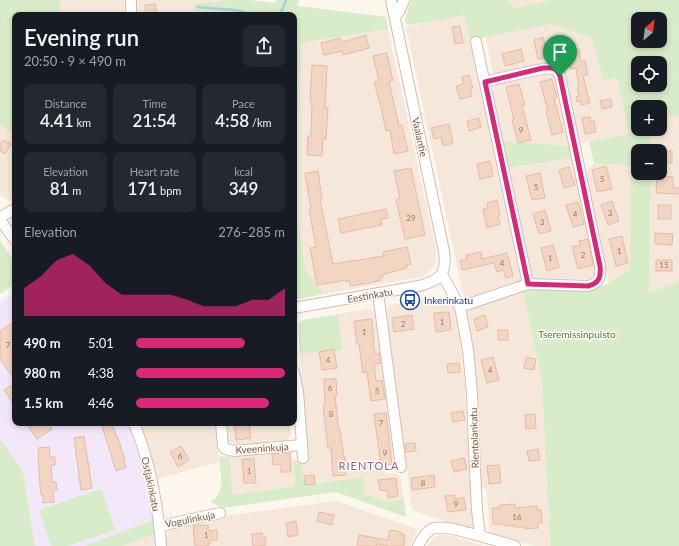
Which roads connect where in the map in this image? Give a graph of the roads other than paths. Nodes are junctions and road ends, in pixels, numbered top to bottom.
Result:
1 (131, 0) edge
2 (391, 0) edge
3 (404, 0) edge
4 (131, 12) edge
5 (395, 17) junction
6 (476, 42) dead end
7 (485, 82) junction
8 (12, 211) edge
9 (0, 219) edge
10 (12, 236) edge
11 (442, 274) junction
12 (528, 284) junction
13 (378, 294) junction
14 (460, 307) junction
15 (297, 308) edge
16 (297, 387) edge
17 (135, 426) edge
18 (221, 426) edge
19 (301, 445) junction
20 (303, 458) dead end
21 (401, 467) dead end
22 (220, 513) dead end
23 (160, 526) junction
24 (480, 536) junction
25 (161, 546) edge
26 (418, 546) edge
27 (516, 546) edge

1 - 4 street
2 - 5 street, Vaalantie
3 - 5 street
5 - 11 street, Vaalantie
6 - 7 street
7 - 12 street
7 - 12 street
8 - 9 street
9 - 10 street
11 - 13 street, Eestinkatu
11 - 14 street, Rientolankatu
12 - 14 street
13 - 15 street, Eestinkatu
13 - 21 street
14 - 24 street, Rientolankatu
16 - 19 street
17 - 23 street, Ostjakinkatu
18 - 19 street, Kveeninkuja
19 - 20 street
22 - 23 street, Vogulinkuja
23 - 25 street, Ostjakinkatu
24 - 26 street
24 - 27 street

